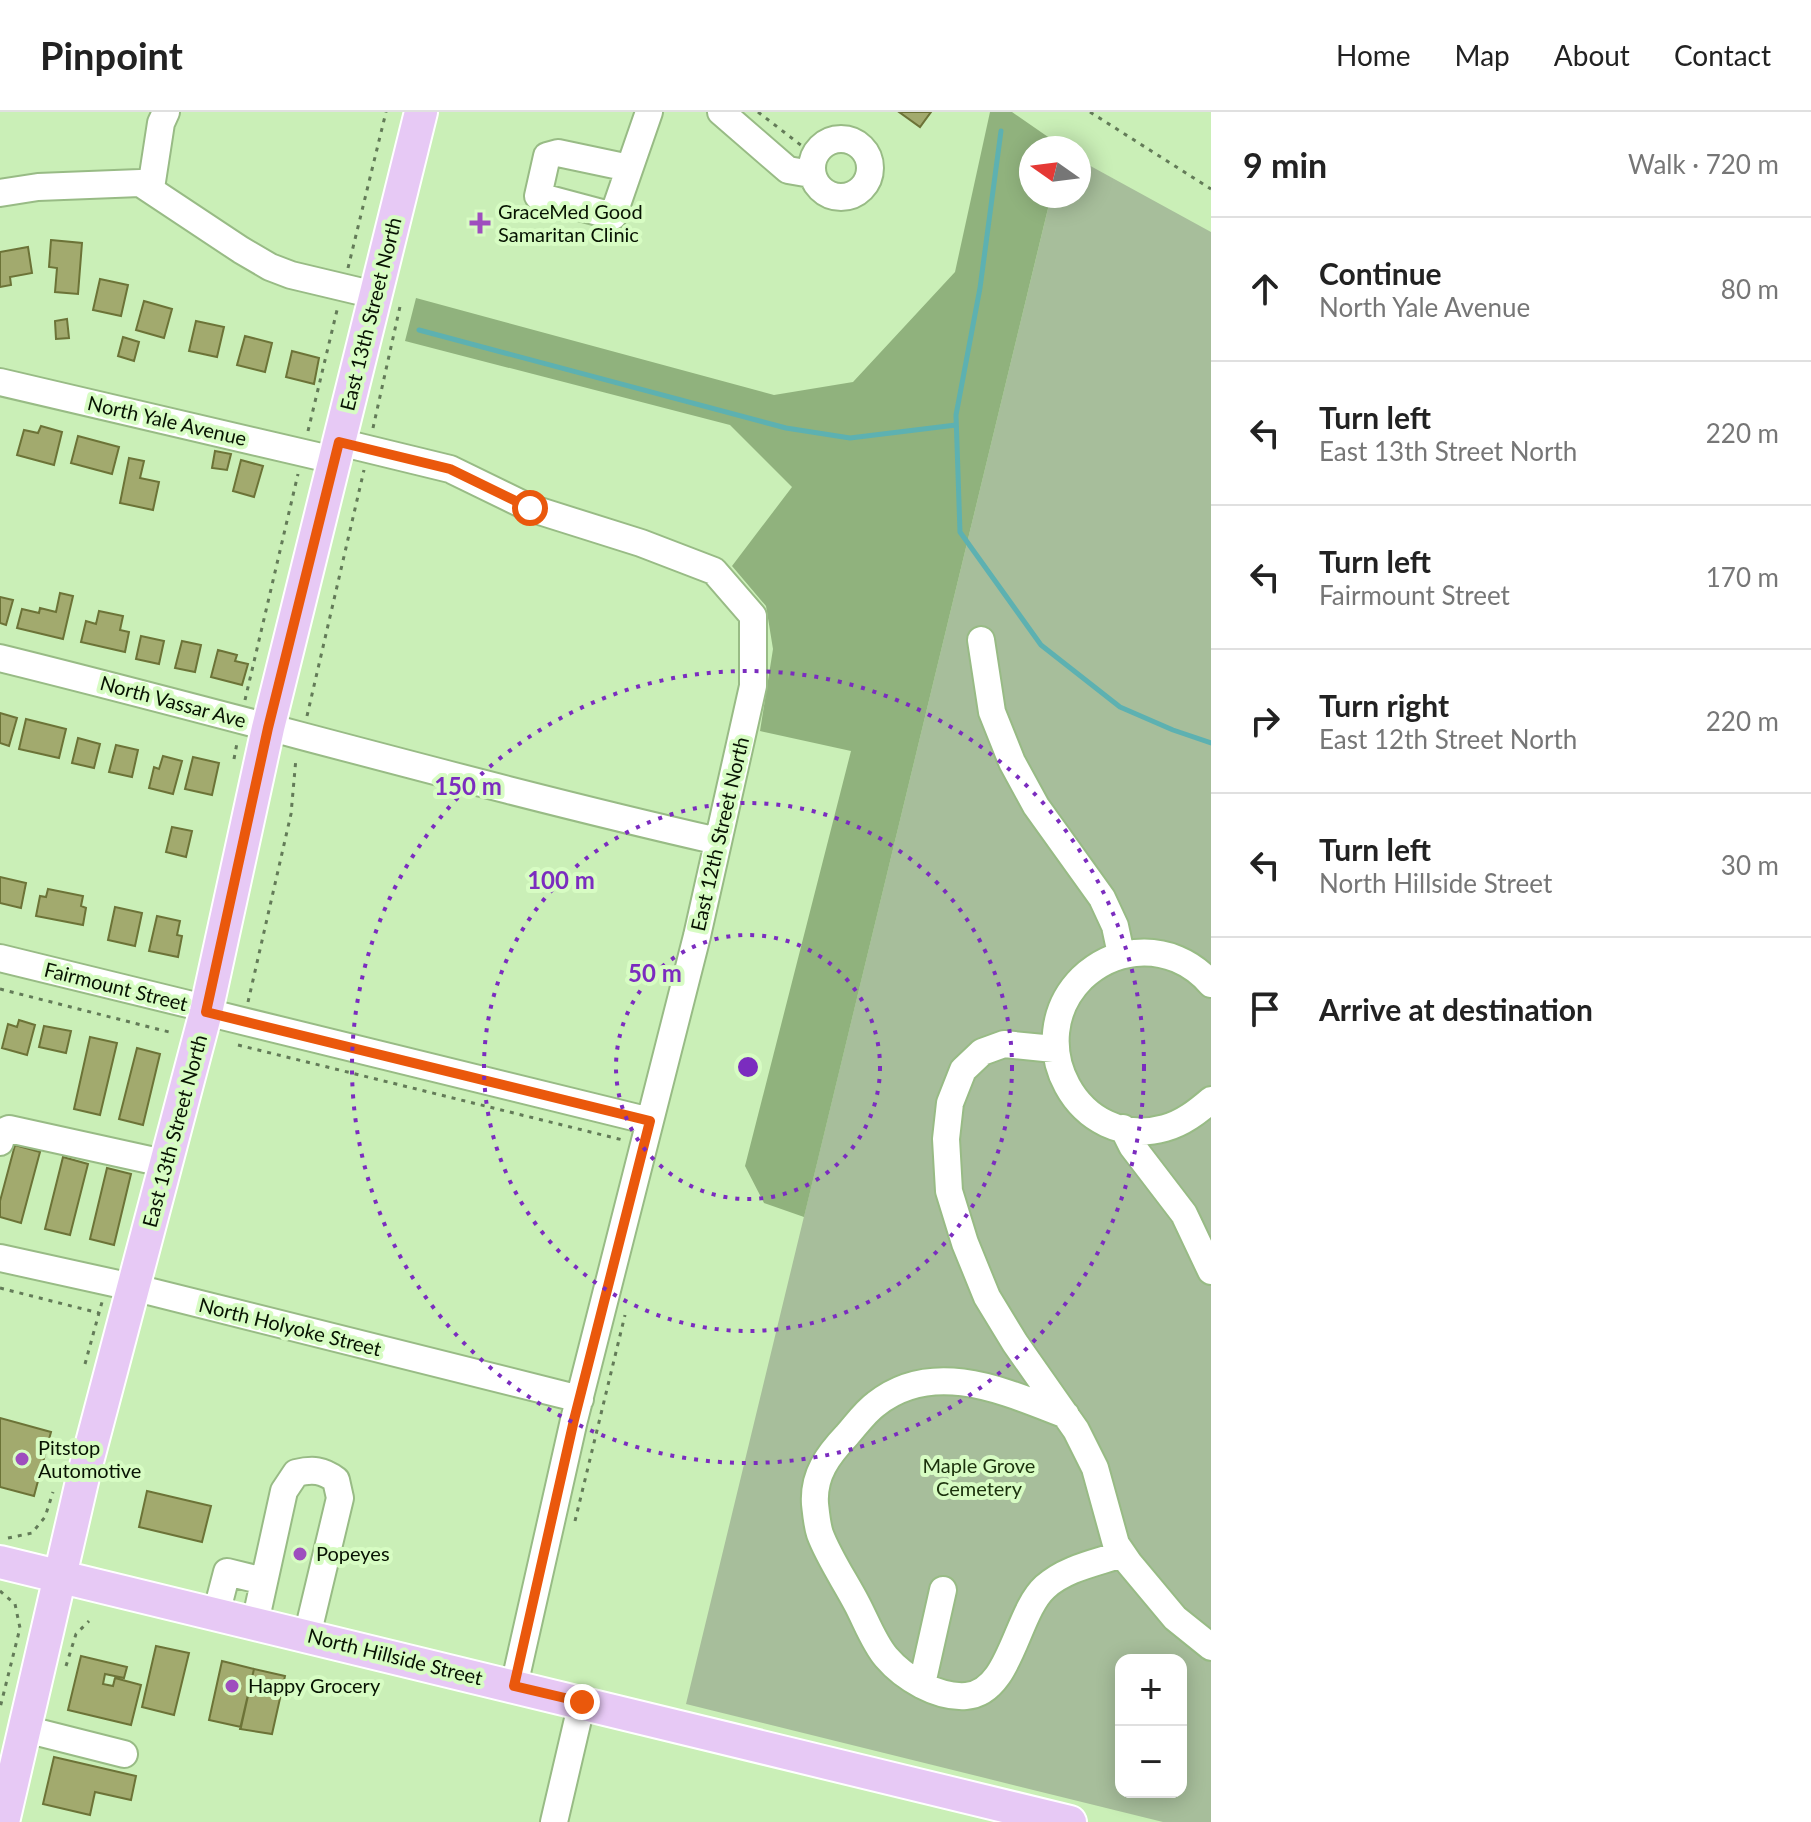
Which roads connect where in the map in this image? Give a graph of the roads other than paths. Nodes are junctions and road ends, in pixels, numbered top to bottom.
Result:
1 (421, 112) edge
2 (649, 112) edge
3 (721, 112) edge
4 (157, 116) edge
5 (629, 168) dead end
6 (811, 174) dead end
7 (151, 188) junction
8 (0, 193) edge
9 (389, 295) junction
10 (0, 382) edge
11 (347, 450) junction
12 (733, 593) joint
13 (981, 640) dead end
14 (0, 658) edge
15 (255, 724) junction
16 (718, 841) junction
17 (1121, 954) junction
18 (0, 958) edge
19 (1211, 984) edge
20 (194, 1007) junction
21 (1054, 1049) junction
22 (1211, 1100) edge
23 (650, 1121) junction
24 (1123, 1128) junction
25 (0, 1142) edge
26 (168, 1164) junction
27 (0, 1258) edge
28 (1211, 1271) edge
29 (120, 1285) junction
30 (580, 1399) junction
31 (1066, 1415) junction
32 (1122, 1554) junction
33 (0, 1562) edge
34 (61, 1578) junction
35 (264, 1581) junction
36 (943, 1590) dead end
37 (216, 1614) junction
38 (255, 1623) junction
39 (307, 1636) junction
40 (1211, 1647) edge
41 (922, 1684) junction
42 (514, 1686) junction
43 (582, 1702) junction
44 (25, 1729) junction
45 (124, 1754) dead end
46 (3, 1822) edge
47 (554, 1822) edge
48 (1070, 1822) edge

1 - 9 main road, East 13th Street North
2 - 5 street
3 - 6 street
4 - 7 street
7 - 8 street
7 - 9 street
9 - 11 main road, East 13th Street North
10 - 11 street, North Yale Avenue
11 - 12 street, North Yale Avenue
11 - 15 main road, East 13th Street North
12 - 16 street, East 12th Street North
13 - 17 street
14 - 15 street, North Vassar Ave
15 - 16 street, North Vassar Ave
15 - 20 main road, East 13th Street North
16 - 23 street, East 12th Street North
17 - 19 street
17 - 21 street
18 - 20 street, Fairmount Street
20 - 23 street, Fairmount Street
20 - 26 main road, East 13th Street North
21 - 24 street
21 - 31 street
22 - 24 street
23 - 30 street, East 12th Street North
24 - 28 street
25 - 26 street
26 - 29 main road, East 13th Street North
27 - 29 street, North Holyoke Street
29 - 30 street, North Holyoke Street
29 - 34 main road, East 13th Street North
30 - 42 street, East 12th Street North
31 - 32 street
31 - 41 street
32 - 40 street
32 - 41 street
33 - 34 main road, North Hillside Street
34 - 37 main road, North Hillside Street
34 - 44 main road, East 13th Street North
35 - 37 street
35 - 38 street
35 - 39 street
36 - 41 street
37 - 38 main road, North Hillside Street
38 - 39 main road, North Hillside Street
39 - 42 main road, North Hillside Street
42 - 43 main road, North Hillside Street
43 - 47 street
43 - 48 main road, North Hillside Street
44 - 45 street
44 - 46 main road, East 13th Street North

